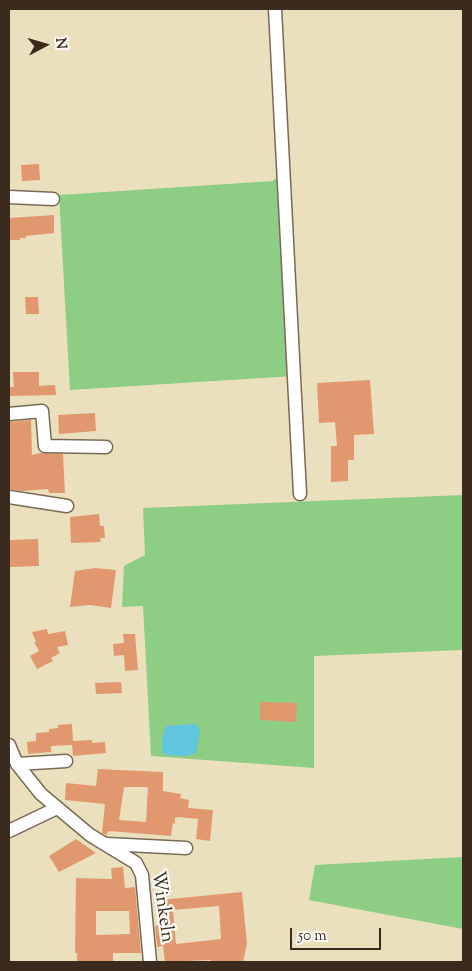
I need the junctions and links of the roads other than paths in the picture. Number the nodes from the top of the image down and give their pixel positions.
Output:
1 (275, 9) edge
2 (9, 197) edge
3 (53, 199) dead end
4 (9, 414) edge
5 (106, 447) dead end
6 (300, 494) dead end
7 (9, 498) edge
8 (67, 506) dead end
9 (9, 745) edge
10 (66, 761) dead end
11 (17, 764) junction
12 (57, 808) junction
13 (9, 831) edge
14 (105, 844) junction
15 (186, 848) dead end
16 (150, 962) edge

1 - 6 street
2 - 3 street
4 - 5 street
7 - 8 street
9 - 11 street, Winkeln
10 - 11 street
11 - 12 street, Winkeln
12 - 13 street
12 - 14 street, Winkeln
14 - 15 street, Winkeln
14 - 16 street, Winkeln

